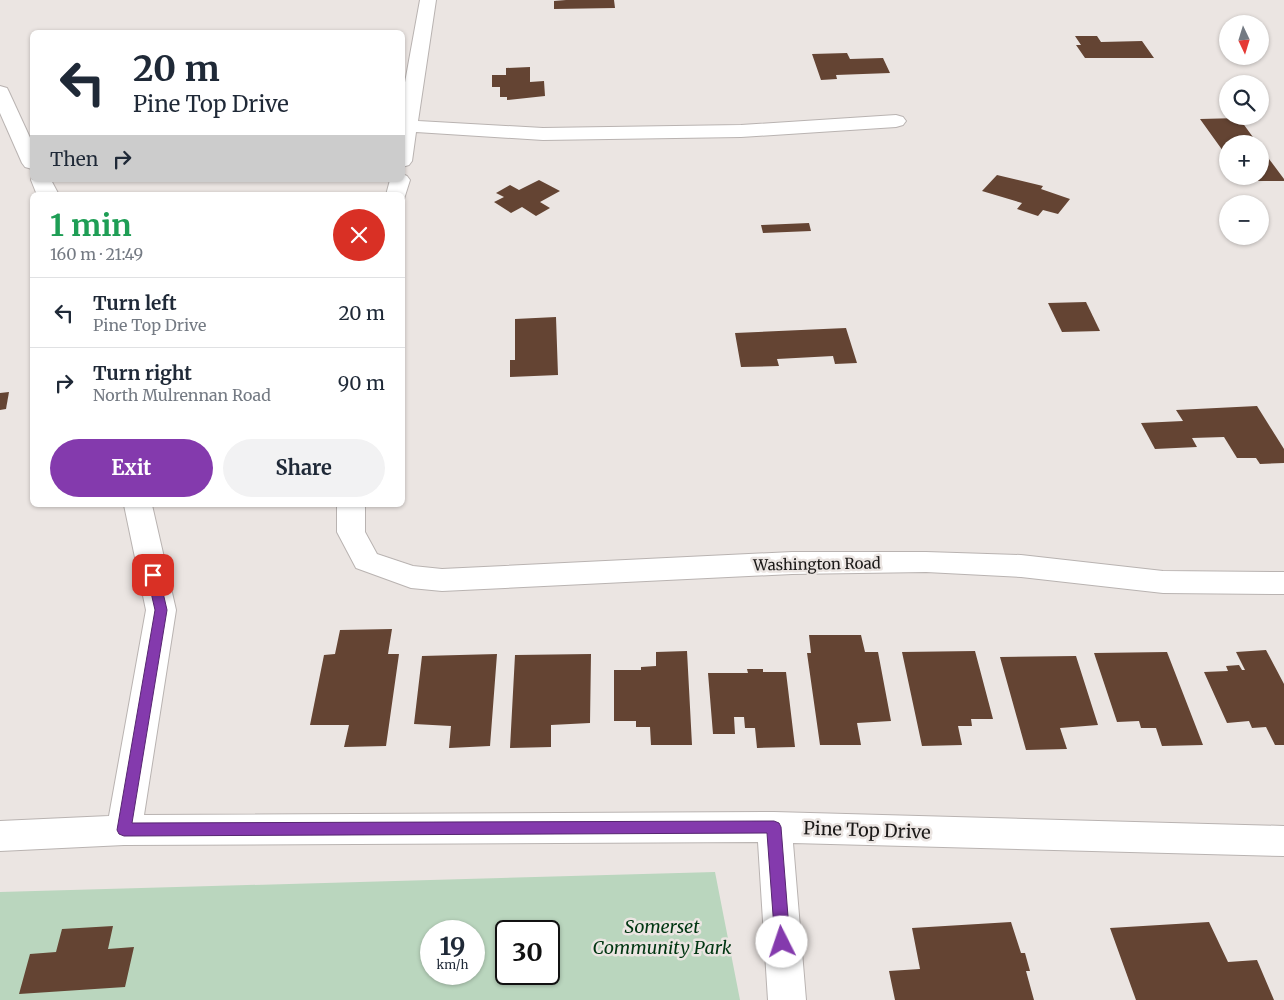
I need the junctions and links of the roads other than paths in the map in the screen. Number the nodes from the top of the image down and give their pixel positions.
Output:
1 (428, 0) edge
2 (0, 92) edge
3 (849, 111) dead end
4 (896, 121) dead end
5 (408, 126) junction
6 (524, 133) junction
7 (22, 141) junction
8 (405, 144) edge
9 (0, 146) edge
10 (30, 159) edge
11 (138, 507) edge
12 (351, 507) edge
13 (1284, 583) edge
14 (774, 827) junction
15 (124, 830) junction
16 (0, 836) edge
17 (1284, 841) edge
18 (787, 1000) edge

1 - 5 street
2 - 7 street
3 - 6 street
4 - 6 street
5 - 6 street
5 - 8 street
7 - 9 street
7 - 10 street
11 - 15 street
12 - 13 street, Washington Road
14 - 15 street, Pine Top Drive
14 - 17 street, Pine Top Drive
14 - 18 street
15 - 16 street, Pine Top Drive

